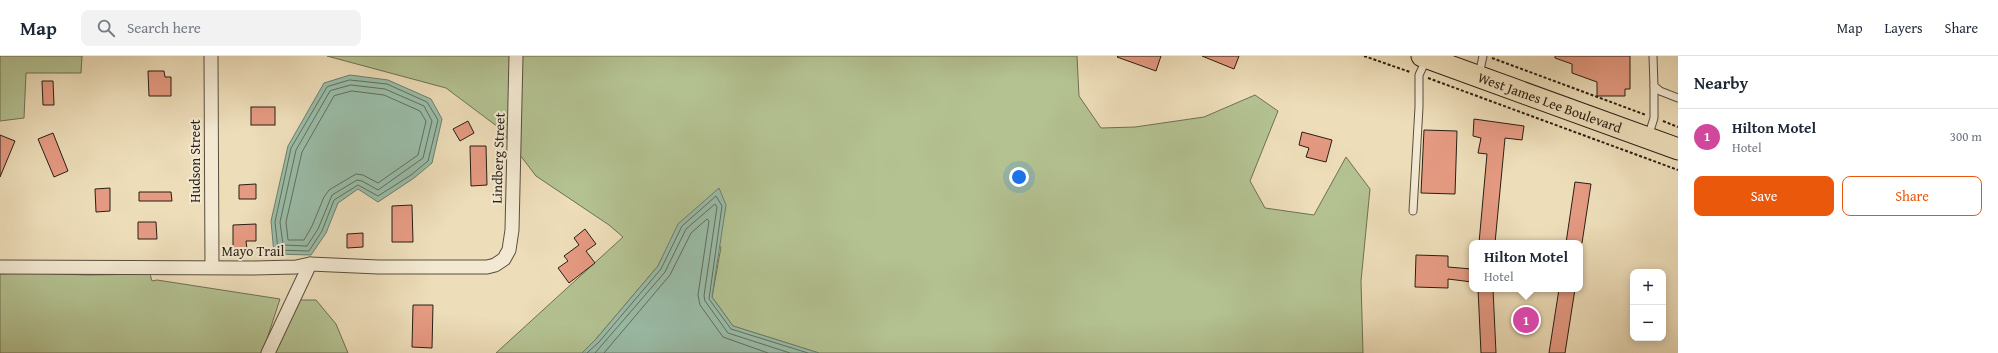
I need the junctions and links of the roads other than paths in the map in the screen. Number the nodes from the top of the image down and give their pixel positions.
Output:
1 (211, 56) edge
2 (516, 56) edge
3 (1484, 56) edge
4 (1653, 56) edge
5 (1422, 63) edge
6 (1478, 76) junction
7 (1654, 86) junction
8 (1678, 98) edge
9 (1648, 138) junction
10 (1678, 149) edge
11 (1413, 211) dead end
12 (504, 259) joint
13 (310, 264) junction
14 (0, 267) edge
15 (212, 267) junction
16 (268, 353) edge

1 - 15 street, Hudson Street
2 - 12 street, Lindberg Street
3 - 6 lane
4 - 7 lane
5 - 6 main road, West James Lee Boulevard
5 - 11 lane
6 - 9 main road, West James Lee Boulevard
7 - 8 lane
7 - 9 lane
9 - 10 main road, West James Lee Boulevard
12 - 13 street, Mayo Trail
13 - 15 street, Mayo Trail
13 - 16 street
14 - 15 street, Mayo Trail

